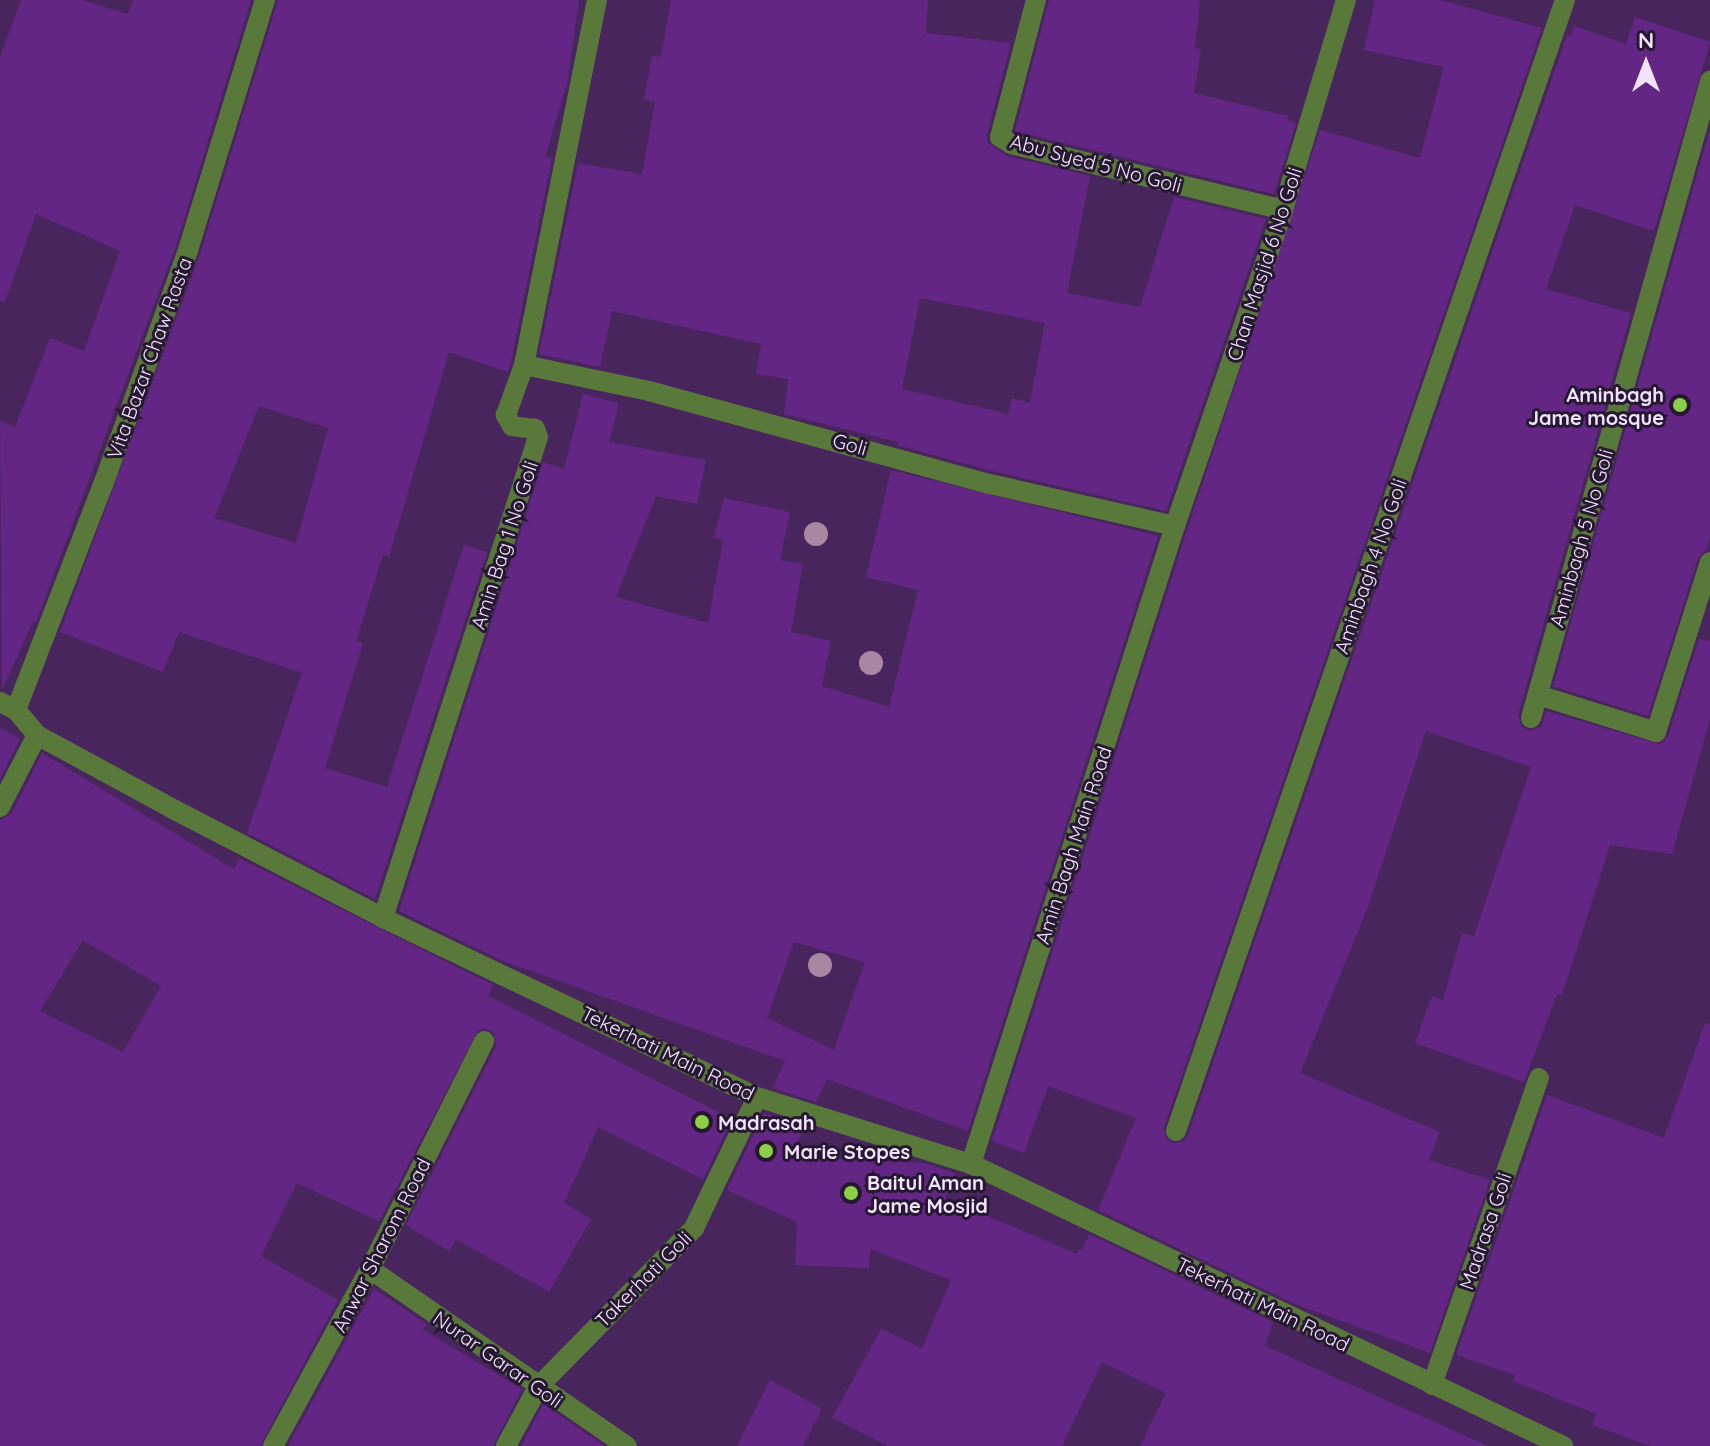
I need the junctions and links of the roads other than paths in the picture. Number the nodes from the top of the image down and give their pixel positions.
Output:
1 (265, 0) edge
2 (597, 0) edge
3 (1036, 0) edge
4 (1346, 0) edge
5 (1565, 0) edge
6 (1710, 81) edge
7 (1283, 210) junction
8 (524, 365) junction
9 (1175, 526) junction
10 (1710, 562) edge
11 (1538, 695) junction
12 (8, 706) edge
13 (1531, 718) dead end
14 (37, 735) junction
15 (0, 807) edge
16 (383, 918) junction
17 (484, 1041) dead end
18 (1539, 1078) dead end
19 (757, 1097) junction
20 (1176, 1131) dead end
21 (971, 1164) junction
22 (370, 1269) junction
23 (1432, 1385) junction
24 (538, 1387) junction
25 (273, 1446) edge
26 (506, 1446) edge
27 (627, 1446) edge
28 (1563, 1446) edge

1 - 12 street, Vita Bazar Chaw Rasta
2 - 8 street, Amin Bag 1 No Goli
3 - 7 street, Abu Syed 5 No Goli
4 - 7 street, Chan Masjid 6 No Goli
5 - 20 street, Aminbagh 4 No Goli
6 - 11 street, Aminbagh 5 No Goli
7 - 9 street, Chan Masjid 6 No Goli
8 - 9 street, Goli
8 - 16 street, Amin Bag 1 No Goli
9 - 21 street, Amin Bagh Main Road
10 - 11 street
11 - 13 street, Aminbagh 5 No Goli
12 - 14 street, Tekerhati Main Road
14 - 15 street
14 - 16 street, Tekerhati Main Road
16 - 19 street, Tekerhati Main Road
17 - 22 street, Anwar Sharom Road
18 - 23 street, Madrasa Goli
19 - 21 street, Tekerhati Main Road
19 - 24 street, Takerhati Goli
21 - 23 street, Tekerhati Main Road
22 - 24 street, Nurar Garar Goli
22 - 25 street, Anwar Sharom Road
23 - 28 street, Tekerhati Main Road
24 - 26 street, Takerhati Goli
24 - 27 street, Nurar Garar Goli

